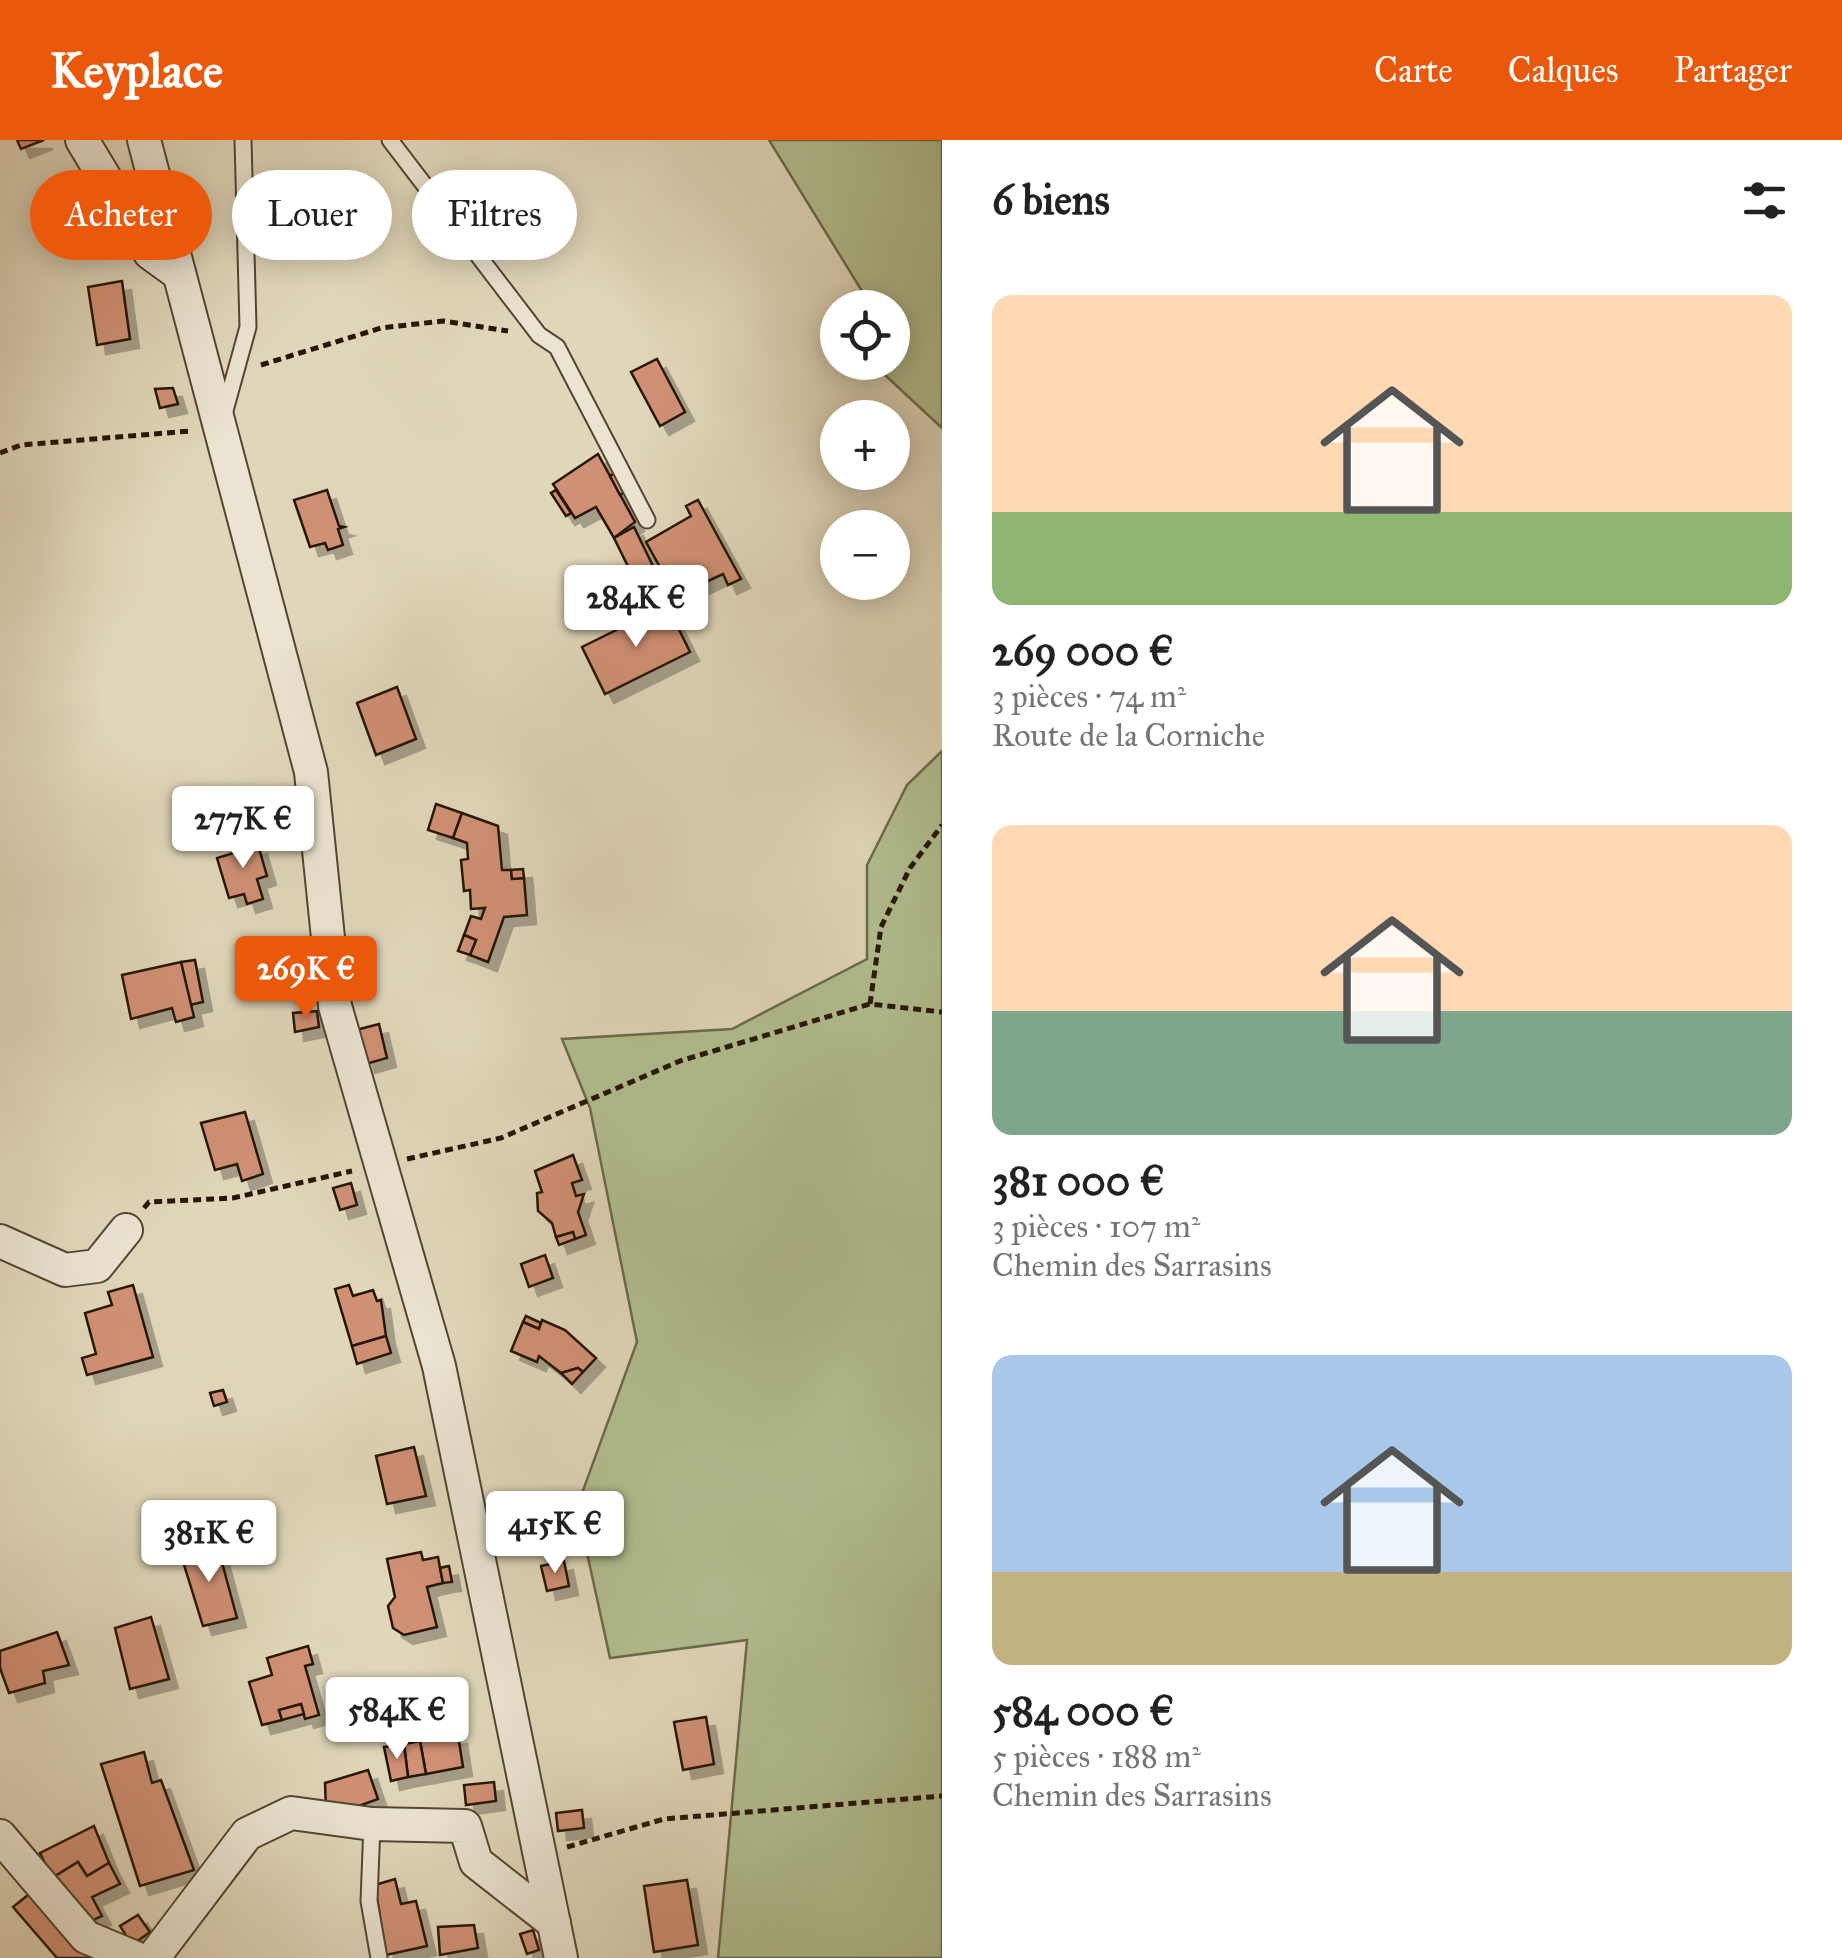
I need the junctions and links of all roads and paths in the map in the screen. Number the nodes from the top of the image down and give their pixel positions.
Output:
1 (82, 140) edge
2 (144, 140) edge
3 (243, 140) edge
4 (390, 140) edge
5 (180, 274) junction
6 (539, 335) junction
7 (253, 380) dead end
8 (220, 427) junction
9 (0, 453) edge
10 (647, 520) dead end
11 (942, 824) edge
12 (870, 1004) junction
13 (942, 1012) edge
14 (369, 1167) junction
15 (126, 1230) joint
16 (0, 1241) edge
17 (942, 1796) edge
18 (372, 1824) junction
19 (0, 1836) edge
20 (540, 1855) junction
21 (554, 1923) junction
22 (136, 1958) edge
23 (153, 1958) edge
24 (379, 1958) edge
25 (561, 1958) edge

1 - 5 street
2 - 5 street
3 - 8 lane
4 - 6 lane
5 - 8 street
6 - 7 path
6 - 10 lane
8 - 9 path
8 - 14 street
11 - 12 path
12 - 13 path
12 - 14 path
14 - 15 path
14 - 20 street
15 - 16 street
17 - 20 path
18 - 21 street
18 - 23 street
18 - 24 lane
19 - 22 street
20 - 21 street
21 - 25 street

